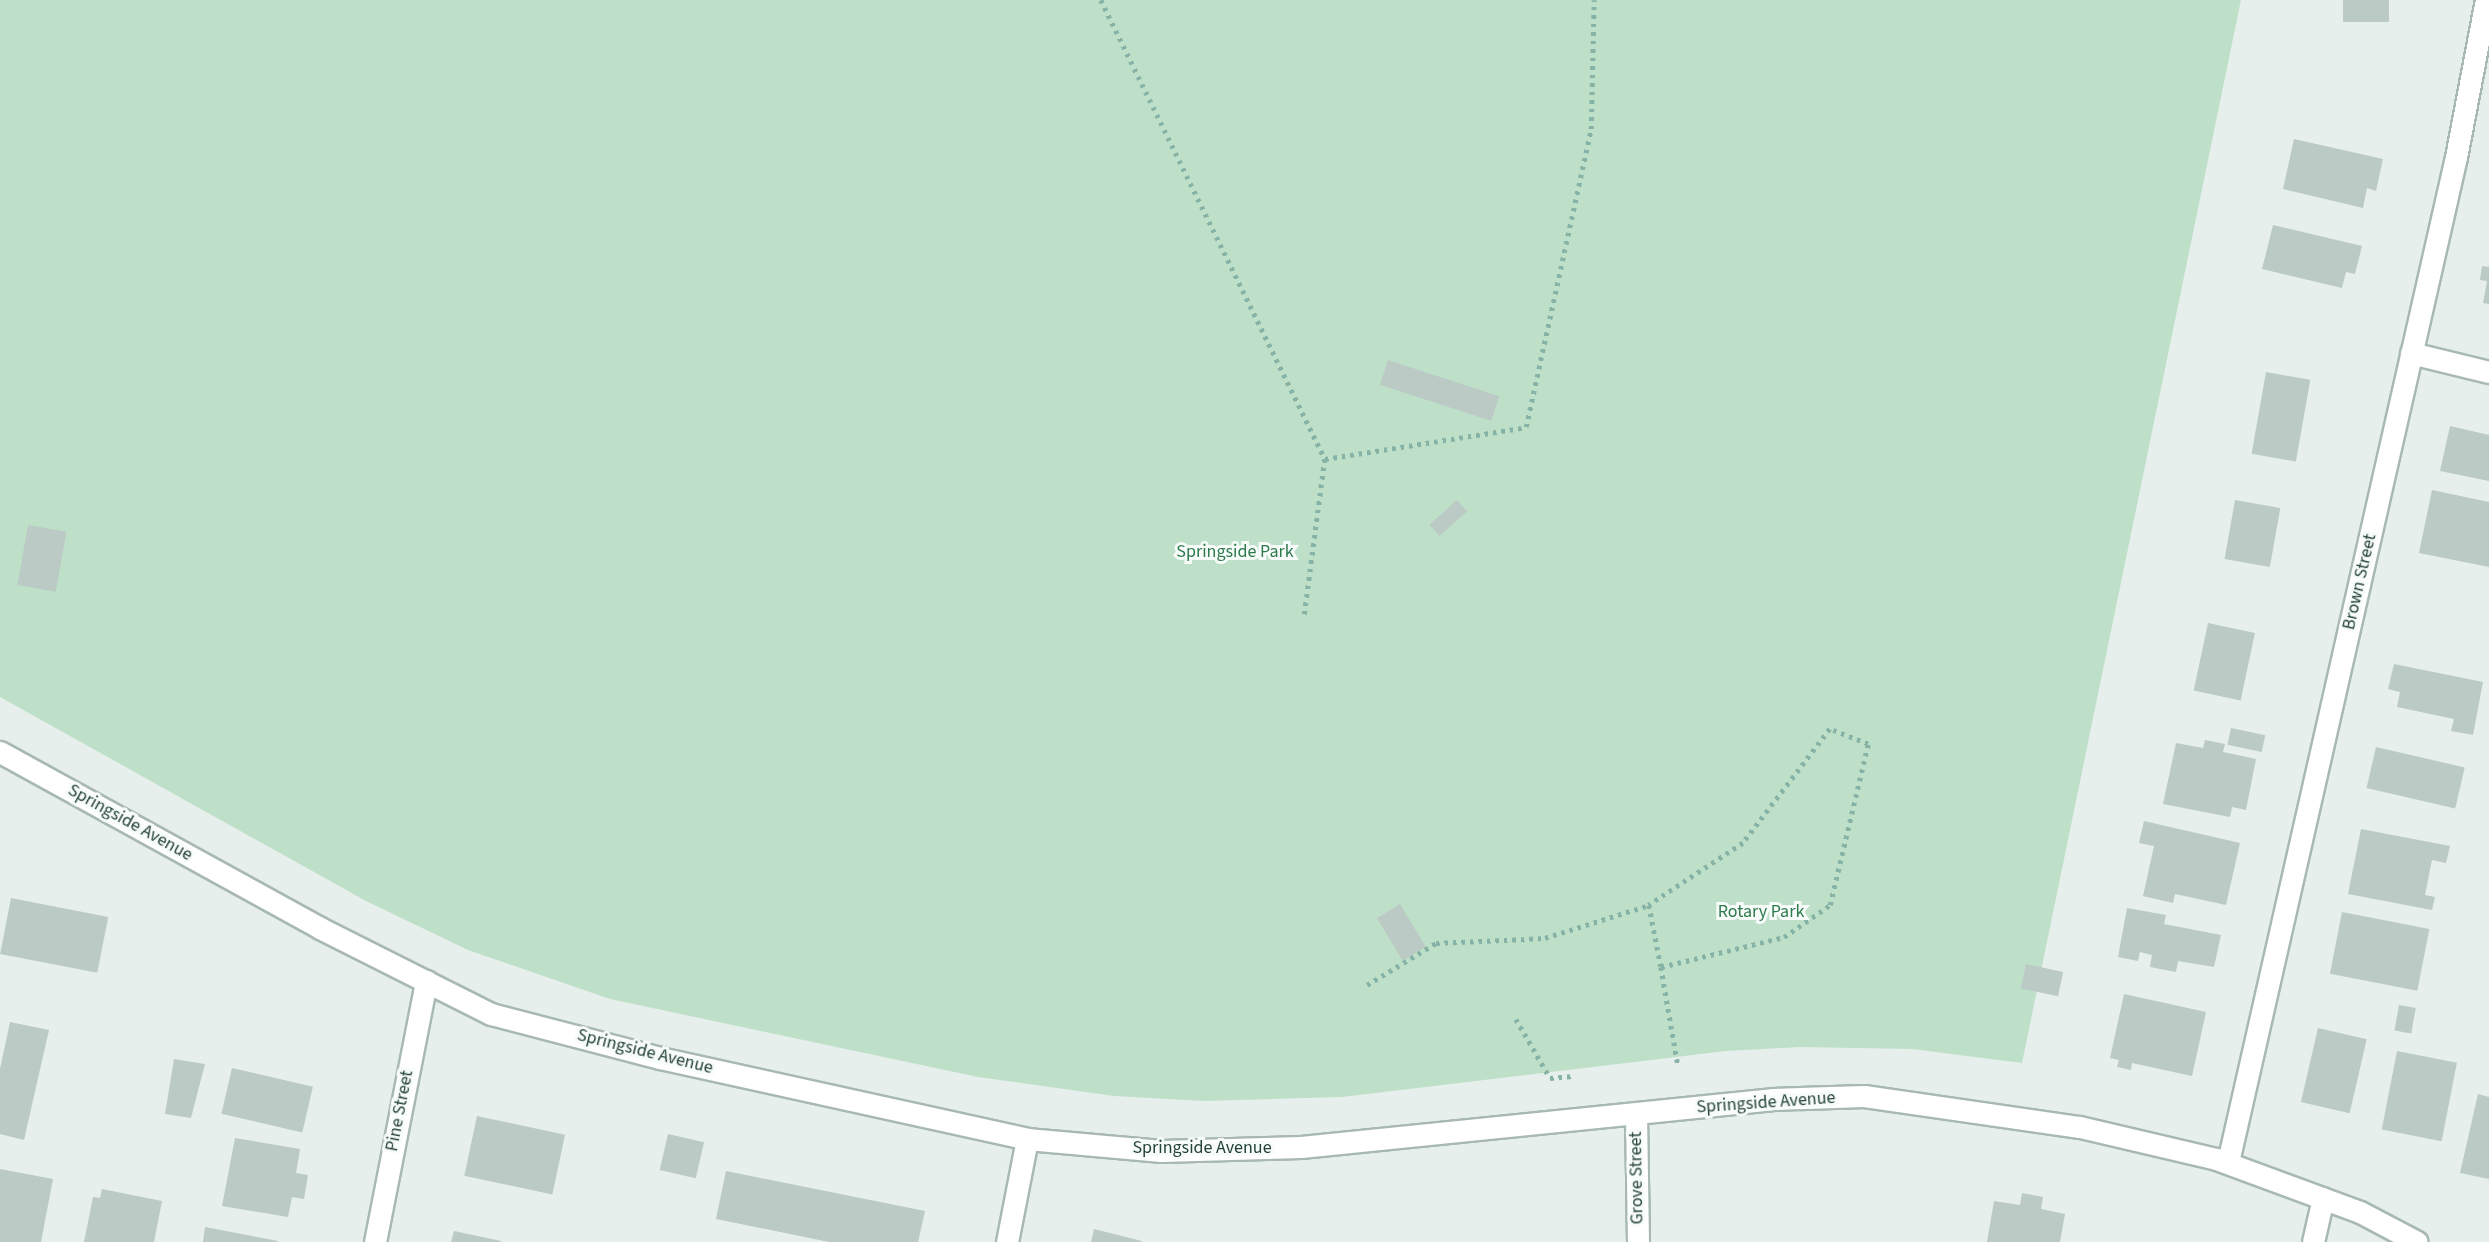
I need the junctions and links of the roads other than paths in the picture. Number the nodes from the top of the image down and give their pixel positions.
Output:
1 (2486, 0) edge
2 (2411, 353) junction
3 (2489, 372) edge
4 (0, 752) edge
5 (426, 981) junction
6 (1636, 1114) junction
7 (1027, 1139) junction
8 (2228, 1162) junction
9 (2323, 1198) junction
10 (375, 1242) edge
11 (1007, 1242) edge
12 (1638, 1242) edge
13 (2313, 1242) edge
14 (2417, 1242) edge

1 - 2 street, Brown Street
2 - 3 street
2 - 8 street, Brown Street
4 - 5 street, Springside Avenue
5 - 7 street, Springside Avenue
5 - 10 street, Pine Street
6 - 7 street, Springside Avenue
6 - 8 street, Springside Avenue
6 - 12 street, Grove Street
7 - 11 street
8 - 9 street, Springside Avenue
9 - 13 street
9 - 14 street, Springside Avenue

